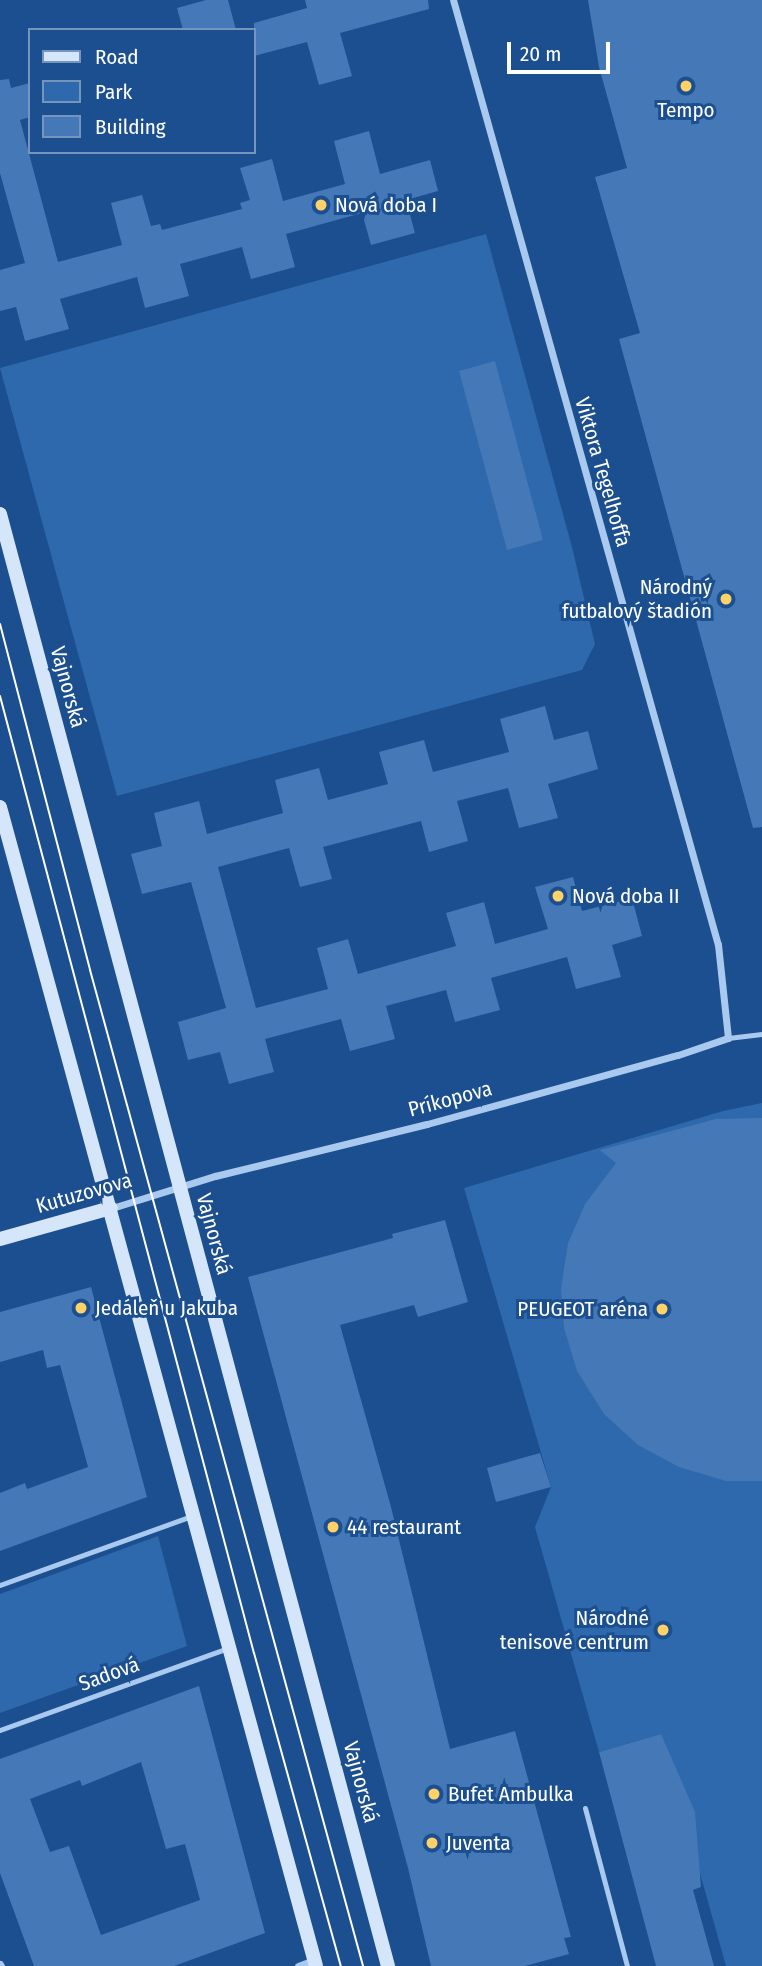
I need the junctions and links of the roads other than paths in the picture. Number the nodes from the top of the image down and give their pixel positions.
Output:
1 (453, 0) edge
2 (0, 514) edge
3 (0, 807) edge
4 (762, 1034) edge
5 (728, 1038) junction
6 (180, 1187) junction
7 (111, 1208) junction
8 (0, 1239) edge
9 (192, 1516) junction
10 (0, 1585) edge
11 (229, 1648) junction
12 (0, 1730) edge
13 (585, 1808) dead end
14 (315, 1963) edge
15 (298, 1966) edge
16 (388, 1966) edge
17 (627, 1966) edge

1 - 5 street, Viktora Tegelhoffa
2 - 6 main road, Vajnorská
3 - 7 main road
4 - 5 lane
5 - 6 street, Príkopova
6 - 7 street, Kutuzovova
6 - 16 main road, Vajnorská
7 - 8 main road, Kutuzovova
7 - 9 main road
9 - 10 lane
9 - 11 main road
11 - 12 lane, Sadová
11 - 14 main road
13 - 17 lane
14 - 15 street

